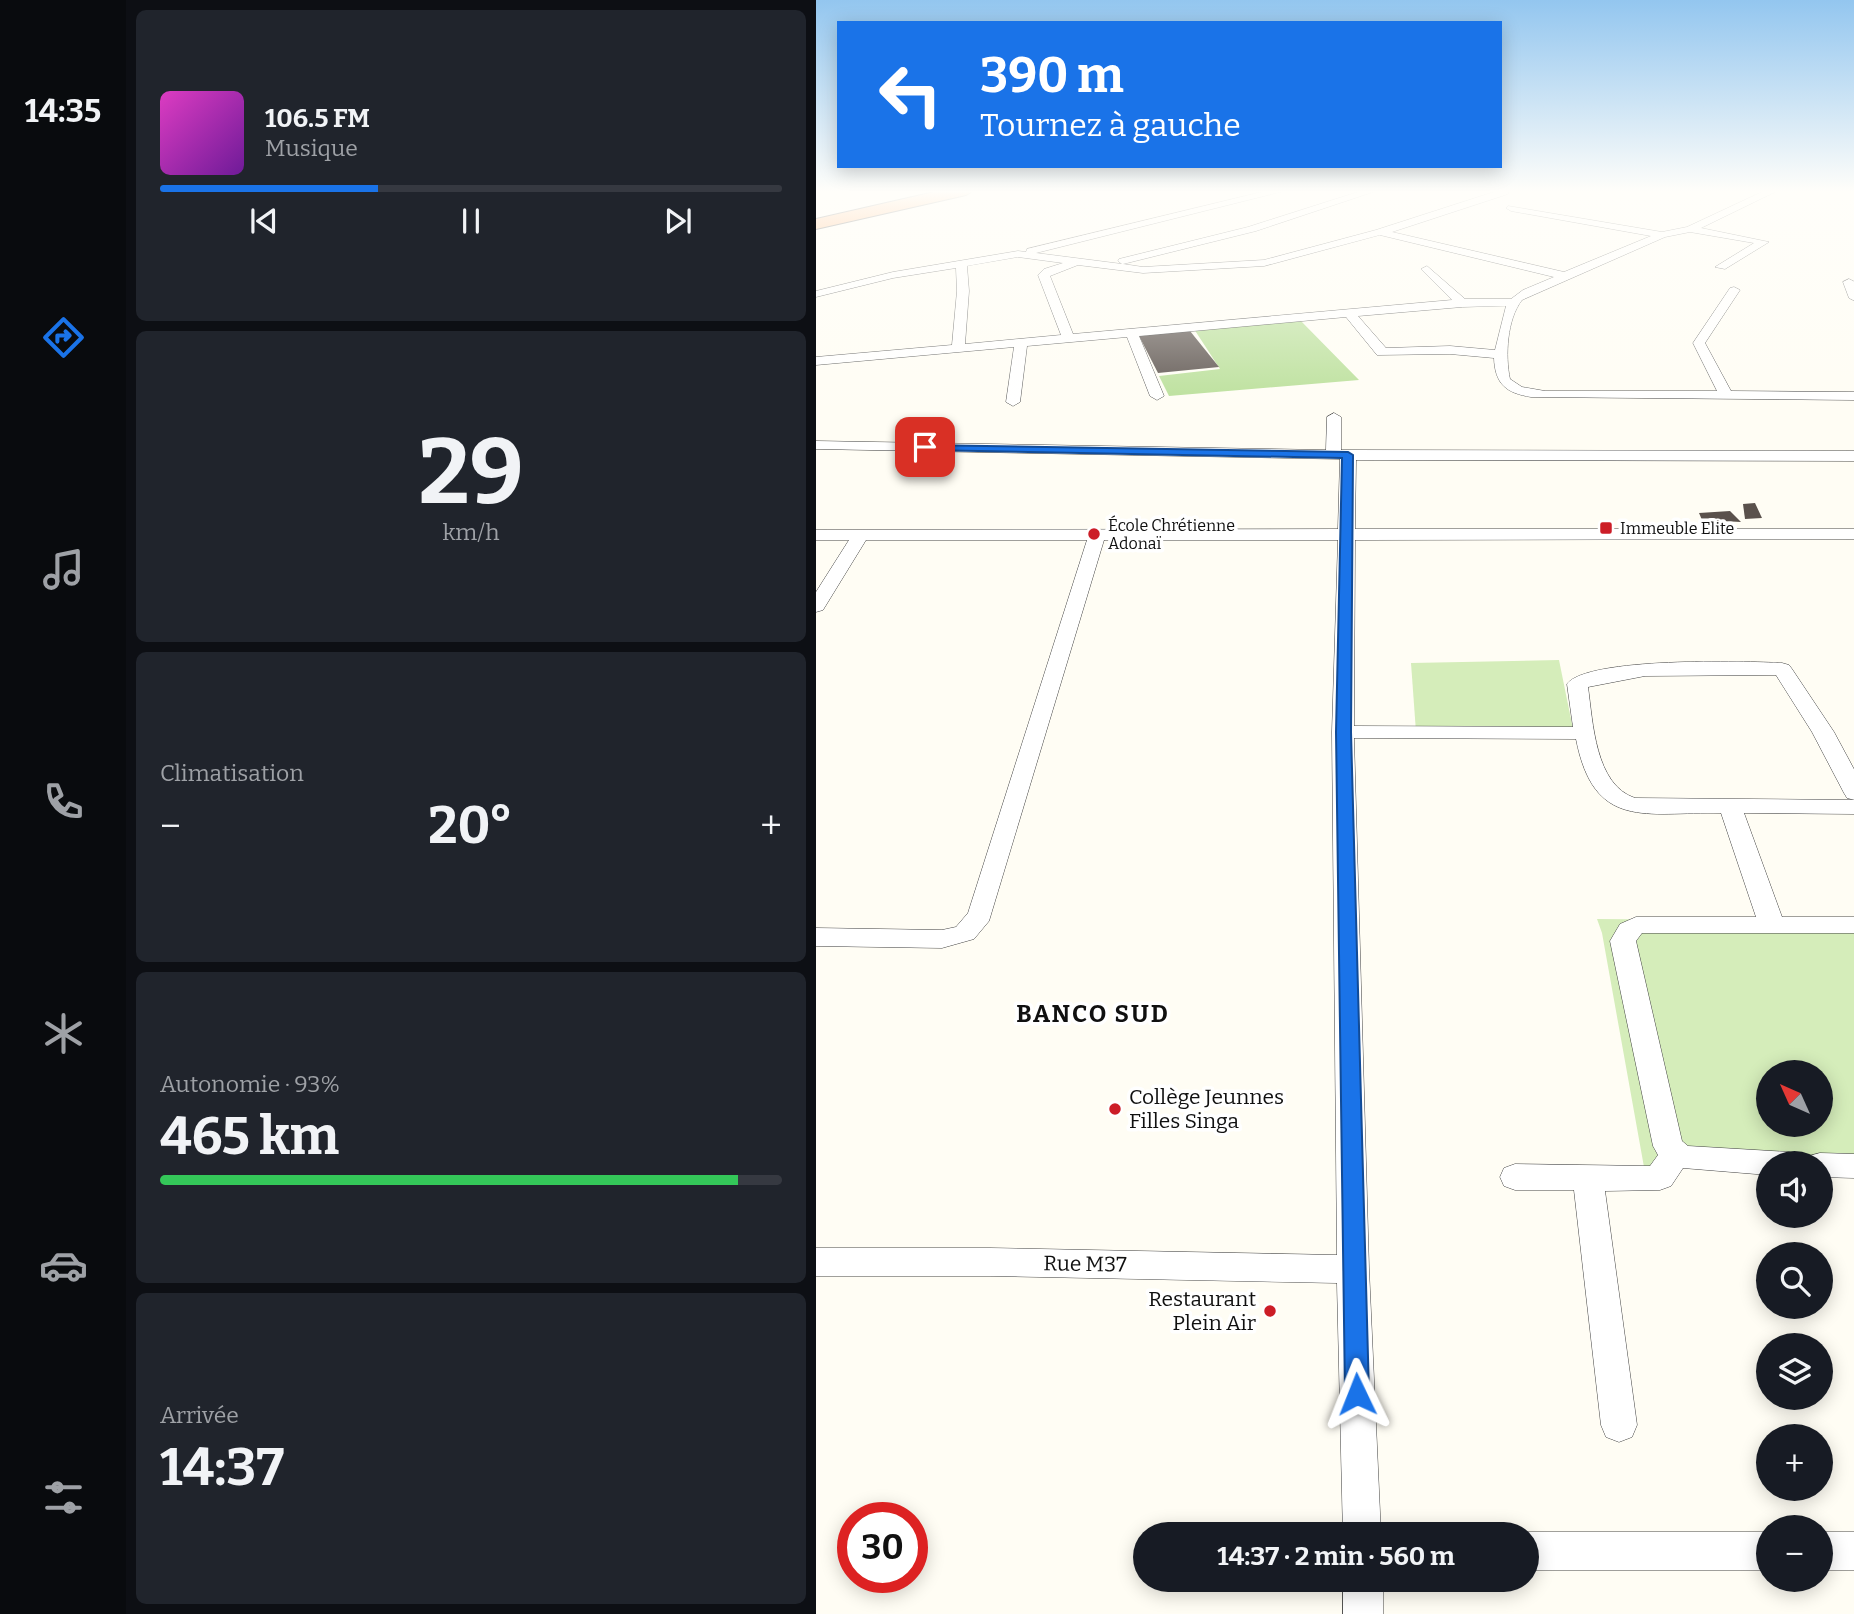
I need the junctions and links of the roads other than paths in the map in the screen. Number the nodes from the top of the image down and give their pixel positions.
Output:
1 (948, 265) edge
2 (961, 265) edge
3 (1066, 265) edge
4 (1099, 265) edge
5 (1224, 265) edge
6 (1520, 265) edge
7 (1590, 265) edge
8 (1724, 265) edge
9 (1103, 266) joint
10 (1721, 267) dead end
11 (1427, 268) dead end
12 (1565, 276) junction
13 (1849, 282) dead end
14 (1734, 289) dead end
15 (816, 294) edge
16 (1854, 298) edge
17 (1514, 302) junction
18 (1462, 303) junction
19 (1349, 313) junction
20 (1132, 333) junction
21 (1069, 339) junction
22 (1021, 343) junction
23 (958, 349) junction
24 (1499, 354) junction
25 (816, 361) edge
26 (1157, 396) dead end
27 (1726, 396) junction
28 (1854, 396) edge
29 (1013, 402) dead end
30 (1334, 417) dead end
31 (816, 445) edge
32 (1340, 455) junction
33 (1854, 456) edge
34 (1854, 534) edge
35 (816, 535) edge
36 (862, 535) junction
37 (1097, 535) junction
38 (1345, 535) junction
39 (816, 606) edge
40 (1343, 732) junction
41 (1585, 733) junction
42 (1854, 793) edge
43 (1730, 807) junction
44 (1854, 807) edge
45 (1772, 925) junction
46 (1854, 925) edge
47 (816, 937) edge
48 (1676, 1154) junction
49 (1756, 1163) edge
50 (1833, 1165) edge
51 (1854, 1166) edge
52 (1515, 1177) dead end
53 (1588, 1177) junction
54 (816, 1262) edge
55 (1353, 1269) junction
56 (1619, 1425) dead end
57 (1362, 1522) edge
58 (1539, 1551) edge
59 (1756, 1551) edge
60 (1833, 1551) edge
61 (1854, 1551) edge
62 (1363, 1592) edge
63 (1363, 1614) edge

1 - 15 street
2 - 23 street
3 - 21 street
4 - 9 street
5 - 9 street
6 - 12 street
7 - 12 street
8 - 10 street
11 - 18 street
12 - 17 street
13 - 16 street
14 - 27 street
17 - 18 street
17 - 24 street
18 - 19 street
19 - 20 street
19 - 24 street
20 - 21 street
20 - 26 street
21 - 22 street
22 - 23 street
22 - 29 street
23 - 25 street
24 - 27 street
27 - 28 street
30 - 32 street
31 - 32 street
32 - 33 street
32 - 38 street
34 - 38 street
35 - 36 street
36 - 37 street
36 - 39 street
37 - 38 street
37 - 47 street
38 - 40 street
40 - 41 street
40 - 55 street
41 - 42 street
41 - 43 street
43 - 44 street
43 - 45 street
45 - 46 street
45 - 48 street
48 - 49 street
48 - 53 street
50 - 51 street
52 - 53 street
53 - 56 street
54 - 55 street, Rue M37
55 - 57 street
58 - 59 street
60 - 61 street
62 - 63 street

